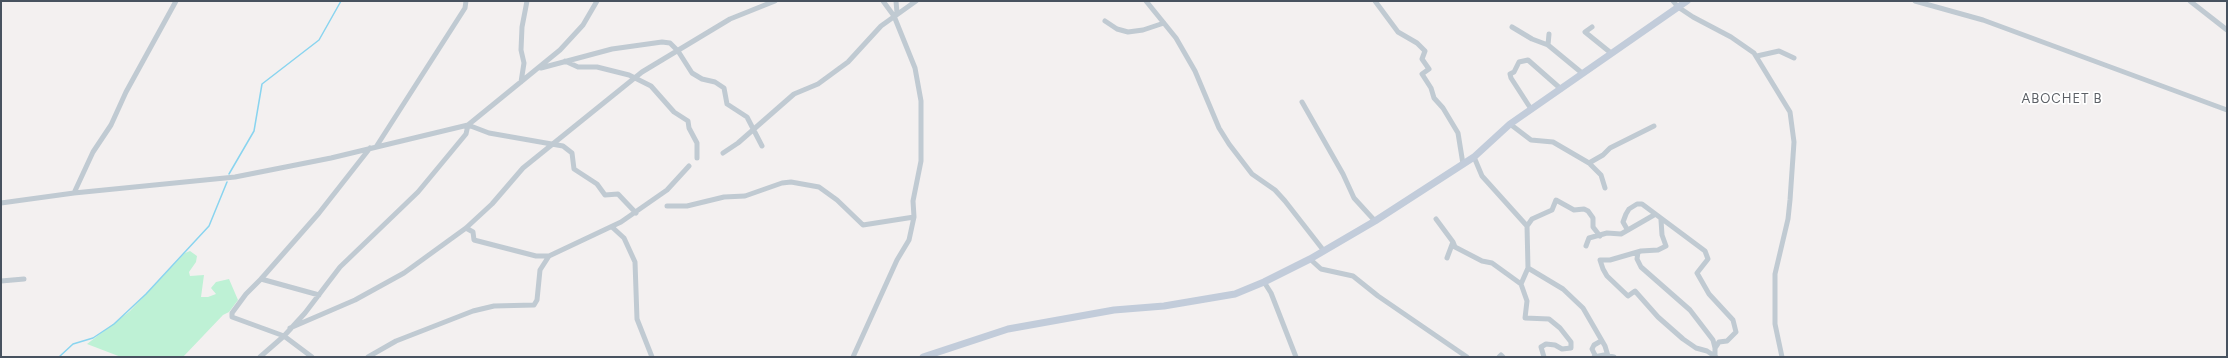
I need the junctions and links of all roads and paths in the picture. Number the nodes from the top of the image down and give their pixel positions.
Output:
1 (176, 1) edge
2 (466, 1) edge
3 (527, 1) edge
4 (597, 1) edge
5 (775, 1) edge
6 (883, 1) edge
7 (896, 1) edge
8 (916, 1) edge
9 (1146, 1) edge
10 (1375, 1) edge
11 (1673, 1) edge
12 (1687, 1) edge
13 (1915, 1) edge
14 (2190, 1) edge
15 (1678, 7) junction
16 (896, 14) junction
17 (1105, 21) dead end
18 (1164, 23) junction
19 (1512, 27) dead end
20 (1592, 27) dead end
21 (2227, 30) edge
22 (1549, 34) dead end
23 (1548, 45) junction
24 (678, 51) junction
25 (1611, 53) junction
26 (1757, 56) junction
27 (1794, 58) dead end
28 (565, 61) junction
29 (540, 68) junction
30 (1582, 73) junction
31 (635, 79) junction
32 (521, 82) junction
33 (1561, 88) junction
34 (1302, 102) dead end
35 (1532, 109) junction
36 (2227, 110) edge
37 (1510, 124) junction
38 (468, 125) junction
39 (1654, 126) dead end
40 (754, 127) junction
41 (552, 145) junction
42 (762, 146) dead end
43 (373, 148) junction
44 (723, 152) dead end
45 (1474, 157) junction
46 (697, 158) dead end
47 (1589, 163) junction
48 (1463, 164) junction
49 (689, 166) dead end
50 (1604, 188) dead end
51 (74, 193) junction
52 (1, 203) edge
53 (667, 206) dead end
54 (636, 213) junction
55 (1654, 215) junction
56 (914, 217) junction
57 (1436, 220) dead end
58 (1661, 220) junction
59 (1375, 221) junction
60 (1527, 226) junction
61 (612, 227) junction
62 (466, 228) junction
63 (1628, 230) junction
64 (1600, 236) junction
65 (1453, 242) junction
66 (1586, 246) dead end
67 (1324, 251) junction
68 (1638, 252) junction
69 (536, 256) junction
70 (549, 256) junction
71 (1447, 258) dead end
72 (1310, 259) junction
73 (541, 266) junction
74 (1528, 268) junction
75 (24, 279) dead end
76 (261, 279) junction
77 (1, 282) edge
78 (1264, 282) junction
79 (1521, 284) junction
80 (319, 295) junction
81 (290, 328) junction
82 (284, 336) junction
83 (1601, 341) junction
84 (1715, 348) junction
85 (934, 356) edge
86 (1611, 356) edge
87 (1716, 356) edge
88 (260, 357) edge
89 (312, 357) edge
90 (368, 357) edge
91 (652, 357) edge
92 (853, 357) edge
93 (923, 357) edge
94 (1296, 357) edge
95 (1467, 357) edge
96 (1500, 357) edge
97 (1503, 357) edge
98 (1544, 357) edge
99 (1595, 357) edge
100 (1782, 357) edge

1 - 51 street
2 - 43 street
3 - 32 street
4 - 29 street
5 - 24 street
6 - 16 street
7 - 16 street
8 - 16 street
9 - 18 street
10 - 48 street
11 - 15 street
12 - 15 main road
13 - 36 street
14 - 21 street
15 - 25 main road
15 - 26 street
16 - 40 street
16 - 56 street
17 - 18 street
18 - 67 street
19 - 23 street
20 - 25 street
22 - 23 street
23 - 30 street
24 - 28 street
24 - 31 street
24 - 40 street
25 - 30 main road
26 - 27 street
26 - 100 street
28 - 29 street
28 - 31 street
29 - 32 street
30 - 33 main road
31 - 41 street
31 - 46 street
32 - 38 street
33 - 35 main road
33 - 35 street
34 - 59 street
35 - 37 main road
37 - 45 main road
37 - 47 street
38 - 41 street
38 - 43 street
38 - 80 street
39 - 47 street
40 - 42 street
40 - 44 street
41 - 54 street
41 - 62 street
43 - 51 street
43 - 76 street
45 - 48 main road
45 - 60 street
47 - 50 street
48 - 59 main road
49 - 54 street
51 - 52 street
53 - 56 street
54 - 61 street
55 - 58 street
55 - 63 street
55 - 63 street
56 - 92 street
57 - 65 street
58 - 68 street
58 - 84 street
59 - 67 main road
60 - 64 street
60 - 74 street
61 - 70 street
61 - 91 street
62 - 69 street
62 - 81 street
63 - 64 street
64 - 66 street
65 - 71 street
65 - 79 street
67 - 72 main road
68 - 84 street
68 - 87 street
69 - 70 street
69 - 73 street
70 - 73 street
72 - 78 main road
72 - 95 street
73 - 90 street
74 - 79 street
74 - 83 street
75 - 77 street
76 - 80 street
76 - 82 street
78 - 85 main road
78 - 94 street
79 - 98 street
80 - 81 street
81 - 82 street
82 - 88 street
82 - 89 street
83 - 86 street
83 - 99 street
84 - 87 street
85 - 93 main road
86 - 99 street
96 - 97 street

